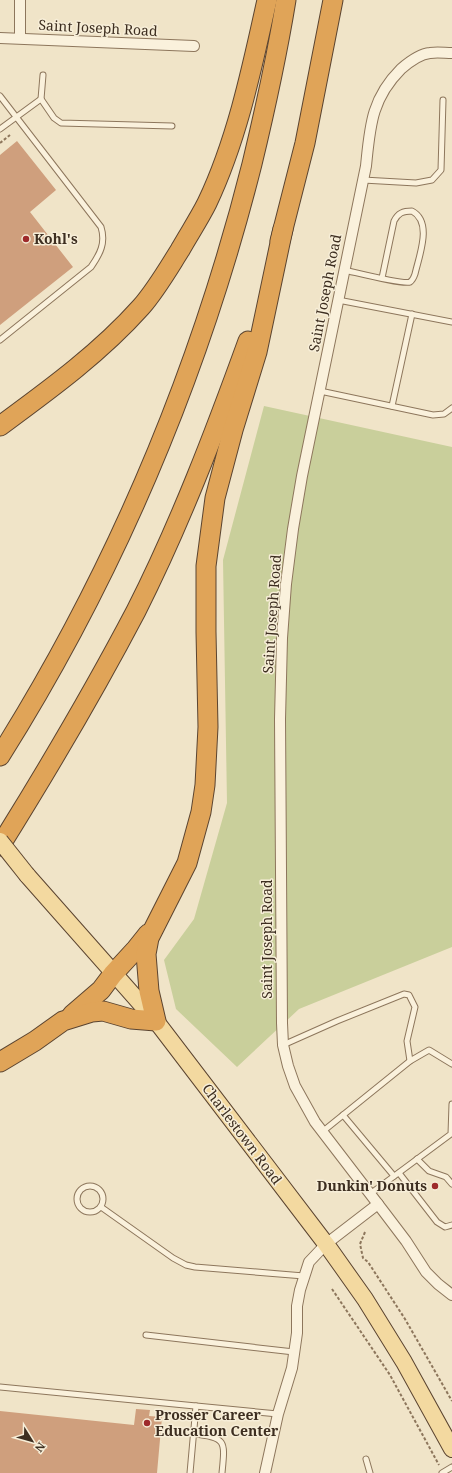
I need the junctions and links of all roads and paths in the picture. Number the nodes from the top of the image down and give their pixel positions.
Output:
1 (20, 0) edge
2 (267, 0) edge
3 (286, 0) edge
4 (332, 0) edge
5 (0, 38) edge
6 (20, 38) junction
7 (194, 46) dead end
8 (452, 53) edge
9 (42, 75) dead end
10 (0, 96) edge
11 (41, 99) junction
12 (443, 100) dead end
13 (16, 116) junction
14 (172, 126) dead end
15 (0, 128) edge
16 (10, 135) dead end
17 (0, 143) edge
18 (363, 180) junction
19 (283, 229) junction
20 (344, 270) junction
21 (382, 278) junction
22 (338, 300) junction
23 (412, 314) junction
24 (452, 322) edge
25 (0, 340) edge
26 (320, 391) junction
27 (392, 406) junction
28 (452, 408) edge
29 (0, 426) edge
30 (0, 756) edge
31 (0, 841) edge
32 (0, 846) edge
33 (155, 925) junction
34 (113, 974) junction
35 (63, 1022) junction
36 (156, 1022) junction
37 (283, 1045) junction
38 (410, 1061) junction
39 (0, 1062) edge
40 (452, 1064) edge
41 (452, 1104) edge
42 (343, 1115) junction
43 (322, 1132) junction
44 (418, 1159) junction
45 (399, 1173) junction
46 (394, 1176) junction
47 (452, 1184) edge
48 (370, 1194) junction
49 (378, 1204) junction
50 (101, 1206) junction
51 (452, 1225) edge
52 (365, 1232) dead end
53 (326, 1244) junction
54 (304, 1276) junction
55 (332, 1288) dead end
56 (452, 1295) edge
57 (146, 1335) dead end
58 (294, 1352) junction
59 (0, 1387) edge
60 (452, 1402) edge
61 (196, 1406) junction
62 (278, 1414) junction
63 (194, 1434) junction
64 (450, 1441) edge
65 (366, 1459) dead end
66 (452, 1467) edge
67 (190, 1473) edge
68 (222, 1473) edge
69 (264, 1473) edge
70 (370, 1473) edge
71 (442, 1473) edge

1 - 6 street
2 - 29 highway
3 - 30 highway
4 - 19 highway
5 - 6 street, Saint Joseph Road
6 - 7 street, Saint Joseph Road
8 - 18 street, Saint Joseph Road
9 - 11 lane
10 - 13 lane
11 - 13 lane
11 - 14 lane
12 - 18 lane
13 - 15 lane
13 - 25 lane
16 - 17 path
18 - 20 street, Saint Joseph Road
19 - 32 highway
19 - 33 highway
20 - 21 lane
20 - 22 street, Saint Joseph Road
21 - 21 lane
22 - 23 lane
22 - 26 street, Saint Joseph Road
23 - 24 lane
23 - 27 lane
26 - 27 lane
26 - 37 street, Saint Joseph Road
27 - 28 lane
31 - 34 main road, Charlestown Road, bridge
33 - 34 highway
33 - 36 highway
34 - 35 highway
34 - 36 main road, Charlestown Road
35 - 36 highway
35 - 39 highway
36 - 53 main road, Charlestown Road
37 - 38 lane
37 - 43 street, Saint Joseph Road
38 - 40 lane
38 - 42 lane
41 - 44 lane
42 - 43 lane
42 - 46 lane
43 - 48 street, Saint Joseph Road
44 - 45 lane
44 - 47 lane
45 - 46 lane
45 - 51 lane
46 - 48 lane
48 - 49 street, Saint Joseph Road
49 - 53 street
49 - 56 street, Saint Joseph Road
50 - 50 lane
50 - 54 lane
52 - 60 path
53 - 54 street
53 - 64 main road, Charlestown Road
54 - 58 street
55 - 71 path
57 - 58 lane
58 - 62 street
59 - 61 lane
61 - 62 lane
61 - 63 lane
62 - 69 street
63 - 67 lane
63 - 68 lane
65 - 70 lane
66 - 71 lane

